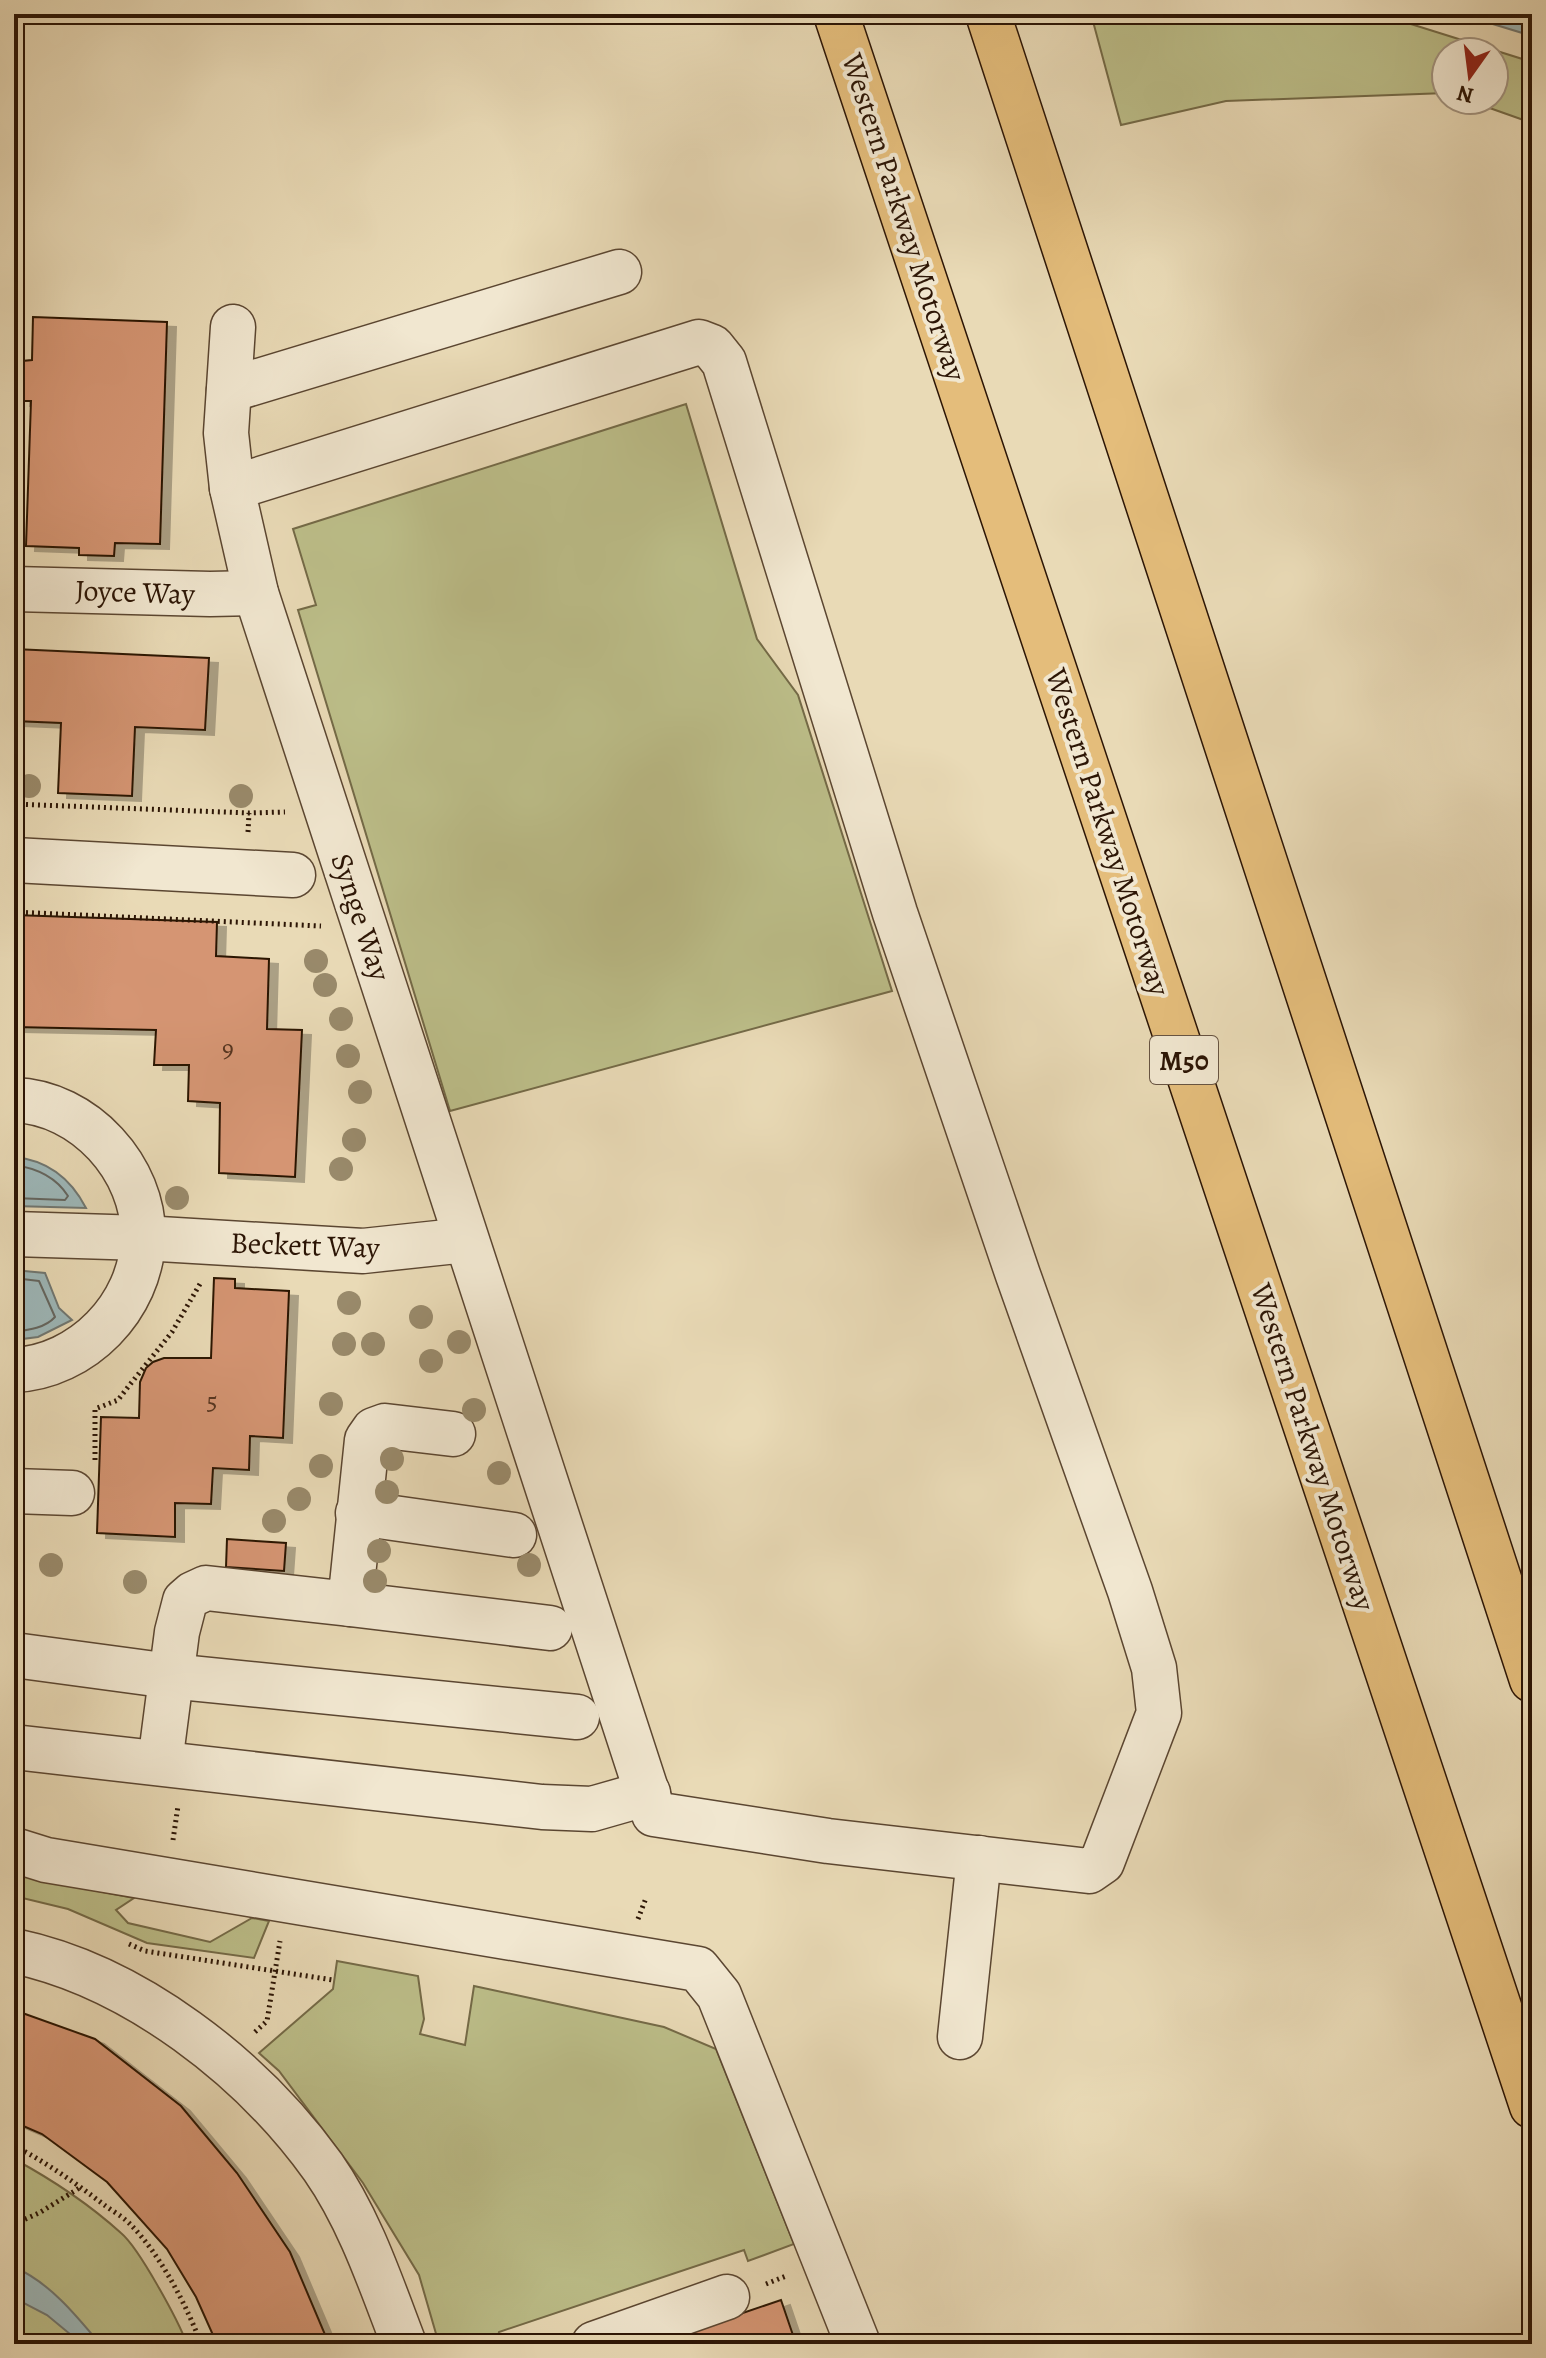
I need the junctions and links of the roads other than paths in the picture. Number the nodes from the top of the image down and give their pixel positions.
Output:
1 (836, 14) edge
2 (988, 14) edge
3 (619, 272) dead end
4 (233, 327) dead end
5 (229, 390) junction
6 (232, 488) junction
7 (14, 589) edge
8 (256, 593) junction
9 (14, 860) edge
10 (293, 875) dead end
11 (14, 1100) edge
12 (14, 1234) edge
13 (143, 1238) junction
14 (466, 1240) junction
15 (14, 1370) edge
16 (453, 1434) dead end
17 (83, 1479) road end
18 (14, 1491) edge
19 (358, 1513) junction
20 (514, 1535) dead end
21 (350, 1604) junction
22 (550, 1628) dead end
23 (14, 1655) edge
24 (170, 1676) junction
25 (1532, 1680) edge
26 (577, 1717) dead end
27 (14, 1747) edge
28 (160, 1763) junction
29 (648, 1793) junction
30 (14, 1850) edge
31 (979, 1858) junction
32 (14, 1951) edge
33 (960, 2037) dead end
34 (1532, 2106) edge
35 (727, 2297) dead end
36 (404, 2344) edge
37 (594, 2344) edge
38 (858, 2344) edge

1 - 34 highway, Western Parkway Motorway / M50
2 - 25 highway
3 - 5 street
4 - 5 street, Synge Way
5 - 6 street, Synge Way
6 - 8 street, Synge Way
6 - 31 street
7 - 8 street, Joyce Way
8 - 14 street, Synge Way
9 - 10 street
11 - 13 street
12 - 13 street, Beckett Way
13 - 14 street, Beckett Way
13 - 15 street
14 - 29 street, Synge Way
16 - 19 street
17 - 18 street
19 - 20 street
19 - 21 street
21 - 22 street
21 - 24 street
23 - 24 street
24 - 26 street
24 - 28 street
27 - 28 street
28 - 29 street
29 - 31 street
30 - 38 street
31 - 33 street
32 - 36 street
35 - 37 street

